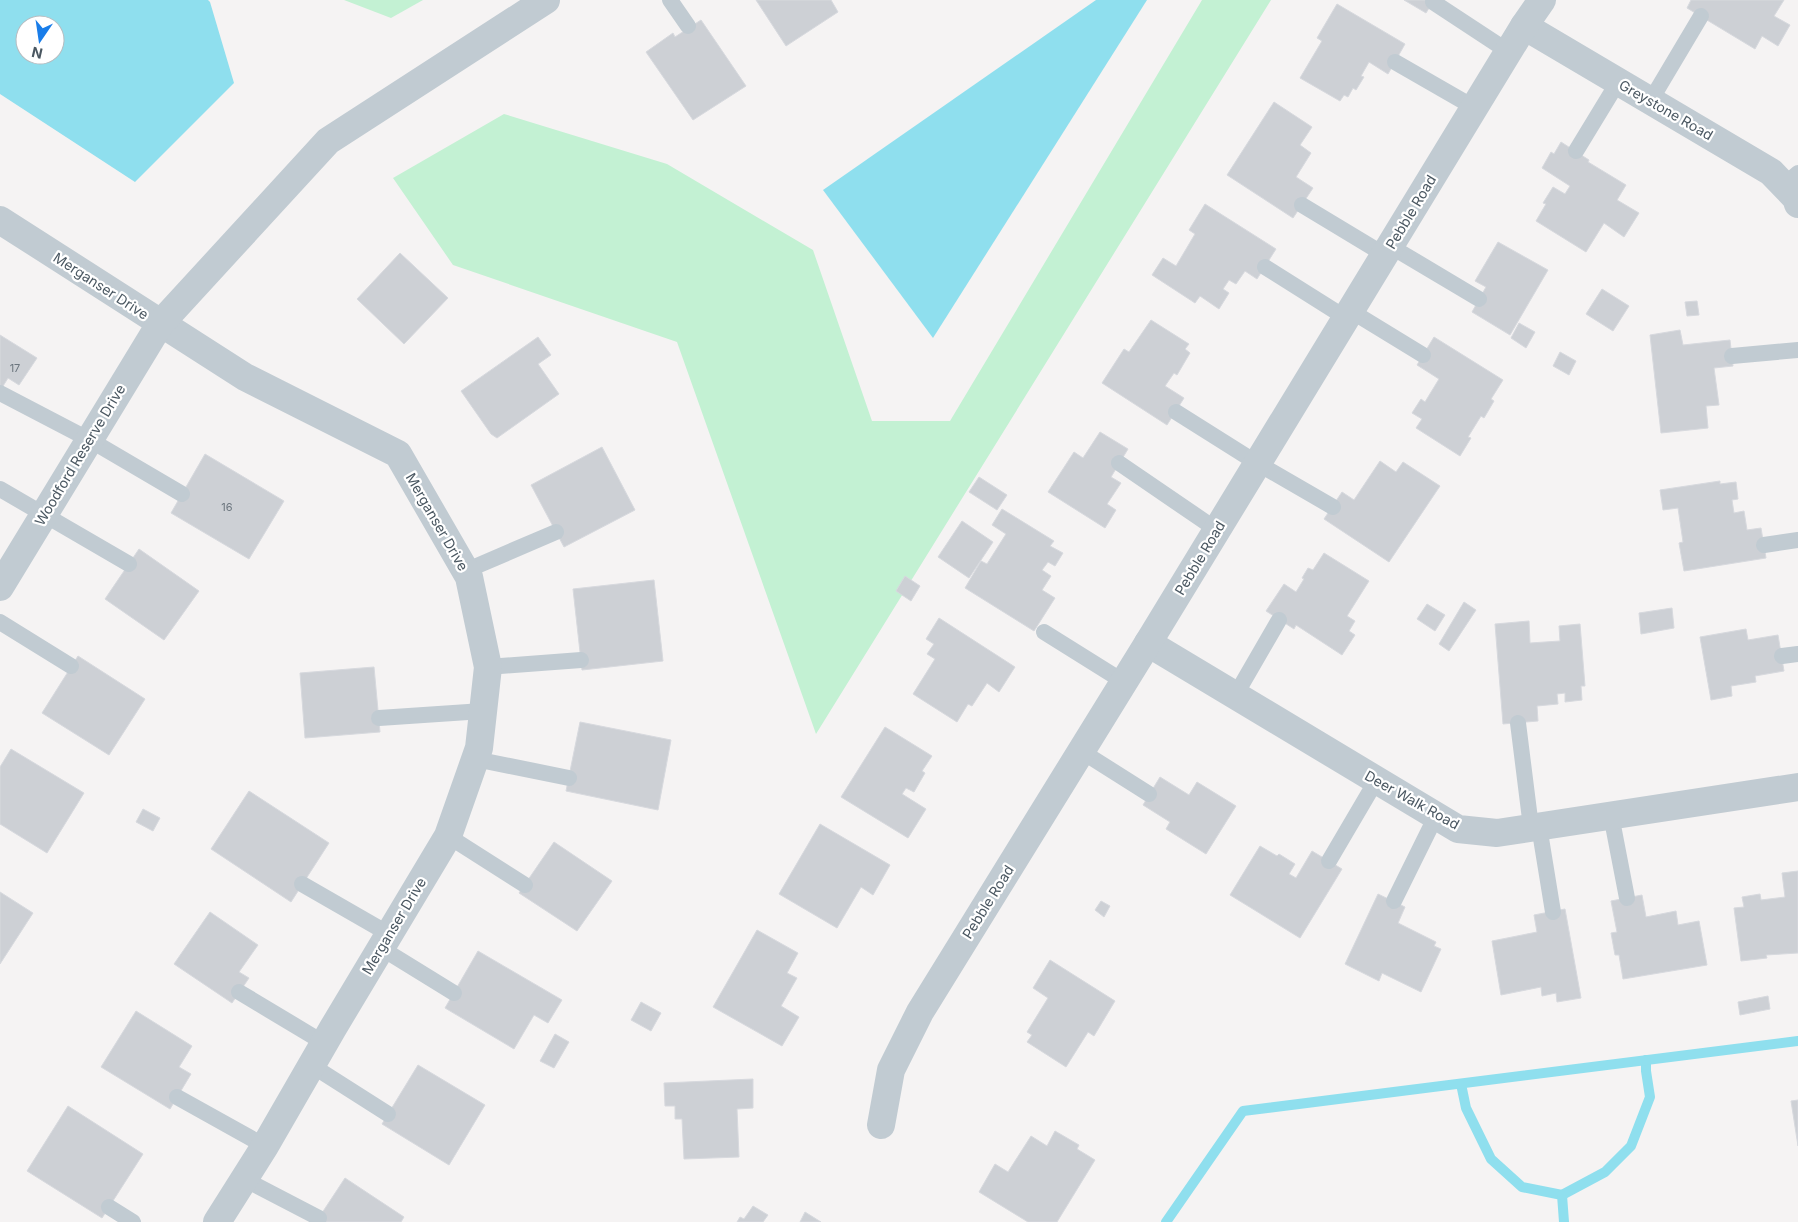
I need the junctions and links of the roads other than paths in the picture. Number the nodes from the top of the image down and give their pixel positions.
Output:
1 (546, 0) edge
2 (670, 0) edge
3 (1542, 0) edge
4 (1433, 2) dead end
5 (1701, 16) dead end
6 (688, 26) dead end
7 (1524, 26) junction
8 (1509, 52) junction
9 (1394, 62) dead end
10 (1618, 82) junction
11 (1651, 100) junction
12 (1475, 108) junction
13 (1576, 152) dead end
14 (1793, 187) edge
15 (1302, 205) dead end
16 (0, 220) edge
17 (1388, 250) junction
18 (1264, 267) dead end
19 (1479, 299) dead end
20 (1348, 315) junction
21 (160, 324) junction
22 (1798, 350) edge
23 (1424, 355) dead end
24 (1732, 356) dead end
25 (0, 394) edge
26 (1176, 412) dead end
27 (90, 440) junction
28 (1119, 463) dead end
29 (1258, 463) junction
30 (0, 489) edge
31 (182, 494) dead end
32 (1333, 507) dead end
33 (44, 515) junction
34 (1217, 530) junction
35 (556, 532) dead end
36 (1798, 540) edge
37 (1764, 545) dead end
38 (129, 564) dead end
39 (465, 571) junction
40 (0, 587) edge
41 (1279, 620) dead end
42 (0, 622) edge
43 (1044, 632) dead end
44 (1148, 643) junction
45 (581, 660) dead end
46 (71, 666) dead end
47 (488, 667) junction
48 (1124, 682) junction
49 (1235, 696) junction
50 (483, 711) junction
51 (378, 718) dead end
52 (1518, 723) dead end
53 (1081, 751) junction
54 (474, 759) junction
55 (569, 778) dead end
56 (1376, 781) junction
57 (1798, 787) edge
58 (1150, 794) dead end
59 (1611, 815) junction
60 (1436, 816) junction
61 (1535, 826) junction
62 (448, 836) junction
63 (1329, 862) dead end
64 (302, 884) dead end
65 (525, 885) dead end
66 (1627, 898) dead end
67 (1394, 902) dead end
68 (1553, 912) dead end
69 (385, 941) junction
70 (239, 992) dead end
71 (454, 993) dead end
72 (318, 1054) junction
73 (177, 1097) dead end
74 (388, 1114) dead end
75 (881, 1124) dead end
76 (265, 1146) junction
77 (244, 1179) junction
78 (108, 1207) dead end
79 (319, 1218) dead end
80 (133, 1222) edge
81 (217, 1222) edge

1 - 21 street, Woodford Reserve Drive
2 - 6 lane
3 - 7 street, Pebble Road
4 - 8 lane
5 - 11 lane
7 - 8 street, Pebble Road
7 - 10 street, Greystone Road
8 - 12 street, Pebble Road
9 - 12 lane
10 - 11 street, Greystone Road
10 - 13 lane
11 - 14 street, Greystone Road
12 - 17 street, Pebble Road
15 - 17 lane
16 - 21 street, Merganser Drive
17 - 19 lane
17 - 20 street, Pebble Road
18 - 20 lane
20 - 23 lane
20 - 29 street, Pebble Road
21 - 27 street, Woodford Reserve Drive
21 - 39 street, Merganser Drive
22 - 24 lane
25 - 27 lane
26 - 29 lane
27 - 31 lane
27 - 33 street, Woodford Reserve Drive
28 - 34 lane
29 - 32 lane
29 - 34 street, Pebble Road
30 - 33 lane
33 - 38 lane
33 - 40 street, Woodford Reserve Drive
34 - 44 street, Pebble Road
35 - 39 lane
36 - 37 lane
39 - 47 street, Merganser Drive
41 - 49 lane
42 - 46 lane
43 - 48 lane
44 - 48 street, Pebble Road
44 - 49 street, Deer Walk Road
45 - 47 lane
47 - 50 street, Merganser Drive
48 - 53 street, Pebble Road
49 - 56 street, Deer Walk Road
50 - 51 lane
50 - 54 street, Merganser Drive
52 - 61 lane
53 - 58 lane
53 - 75 street, Pebble Road
54 - 55 lane
54 - 62 street, Merganser Drive
56 - 60 street, Deer Walk Road
56 - 63 lane
57 - 59 street, Deer Walk Road
59 - 61 street, Deer Walk Road
59 - 66 lane
60 - 61 street, Deer Walk Road
60 - 67 lane
61 - 68 lane
62 - 65 lane
62 - 69 street, Merganser Drive
64 - 69 lane
69 - 71 lane
69 - 72 street, Merganser Drive
70 - 72 lane
72 - 74 lane
72 - 76 street, Merganser Drive
73 - 76 lane
76 - 77 street, Merganser Drive
77 - 79 lane
77 - 81 street, Merganser Drive
78 - 80 lane

